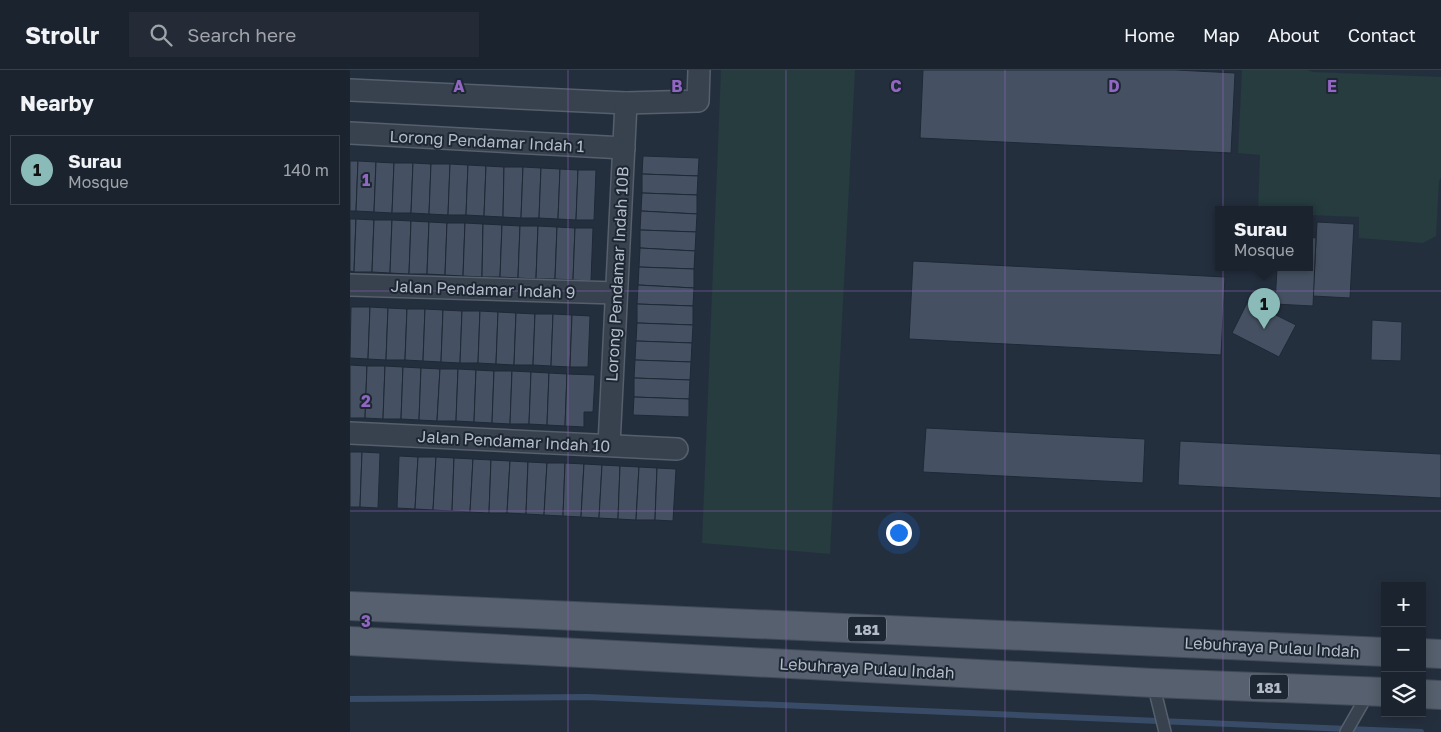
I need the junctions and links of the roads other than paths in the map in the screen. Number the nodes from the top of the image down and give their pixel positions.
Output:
1 (699, 70) edge
2 (350, 90) edge
3 (626, 103) junction
4 (350, 134) edge
5 (624, 148) junction
6 (350, 285) edge
7 (616, 293) junction
8 (350, 433) edge
9 (608, 445) junction
10 (677, 449) dead end
11 (350, 606) edge
12 (350, 641) edge
13 (1381, 652) edge
14 (1426, 653) edge
15 (1441, 654) edge
16 (1152, 683) junction
17 (1377, 692) edge
18 (1426, 694) edge
19 (1441, 695) edge
20 (1347, 728) edge
21 (1165, 732) edge

1 - 3 street
2 - 3 street
3 - 5 street, Lorong Pendamar Indah 10B
4 - 5 street, Lorong Pendamar Indah 1
5 - 7 street, Lorong Pendamar Indah 10B
6 - 7 street, Jalan Pendamar Indah 9
7 - 9 street, Lorong Pendamar Indah 10B
8 - 9 street, Jalan Pendamar Indah 10
9 - 10 street, Jalan Pendamar Indah 10
11 - 13 main road, Lebuhraya Pulau Indah / 181
12 - 16 main road, Lebuhraya Pulau Indah / 181
14 - 15 main road
16 - 17 main road, Lebuhraya Pulau Indah / 181
16 - 21 lane
17 - 20 lane
18 - 19 main road

